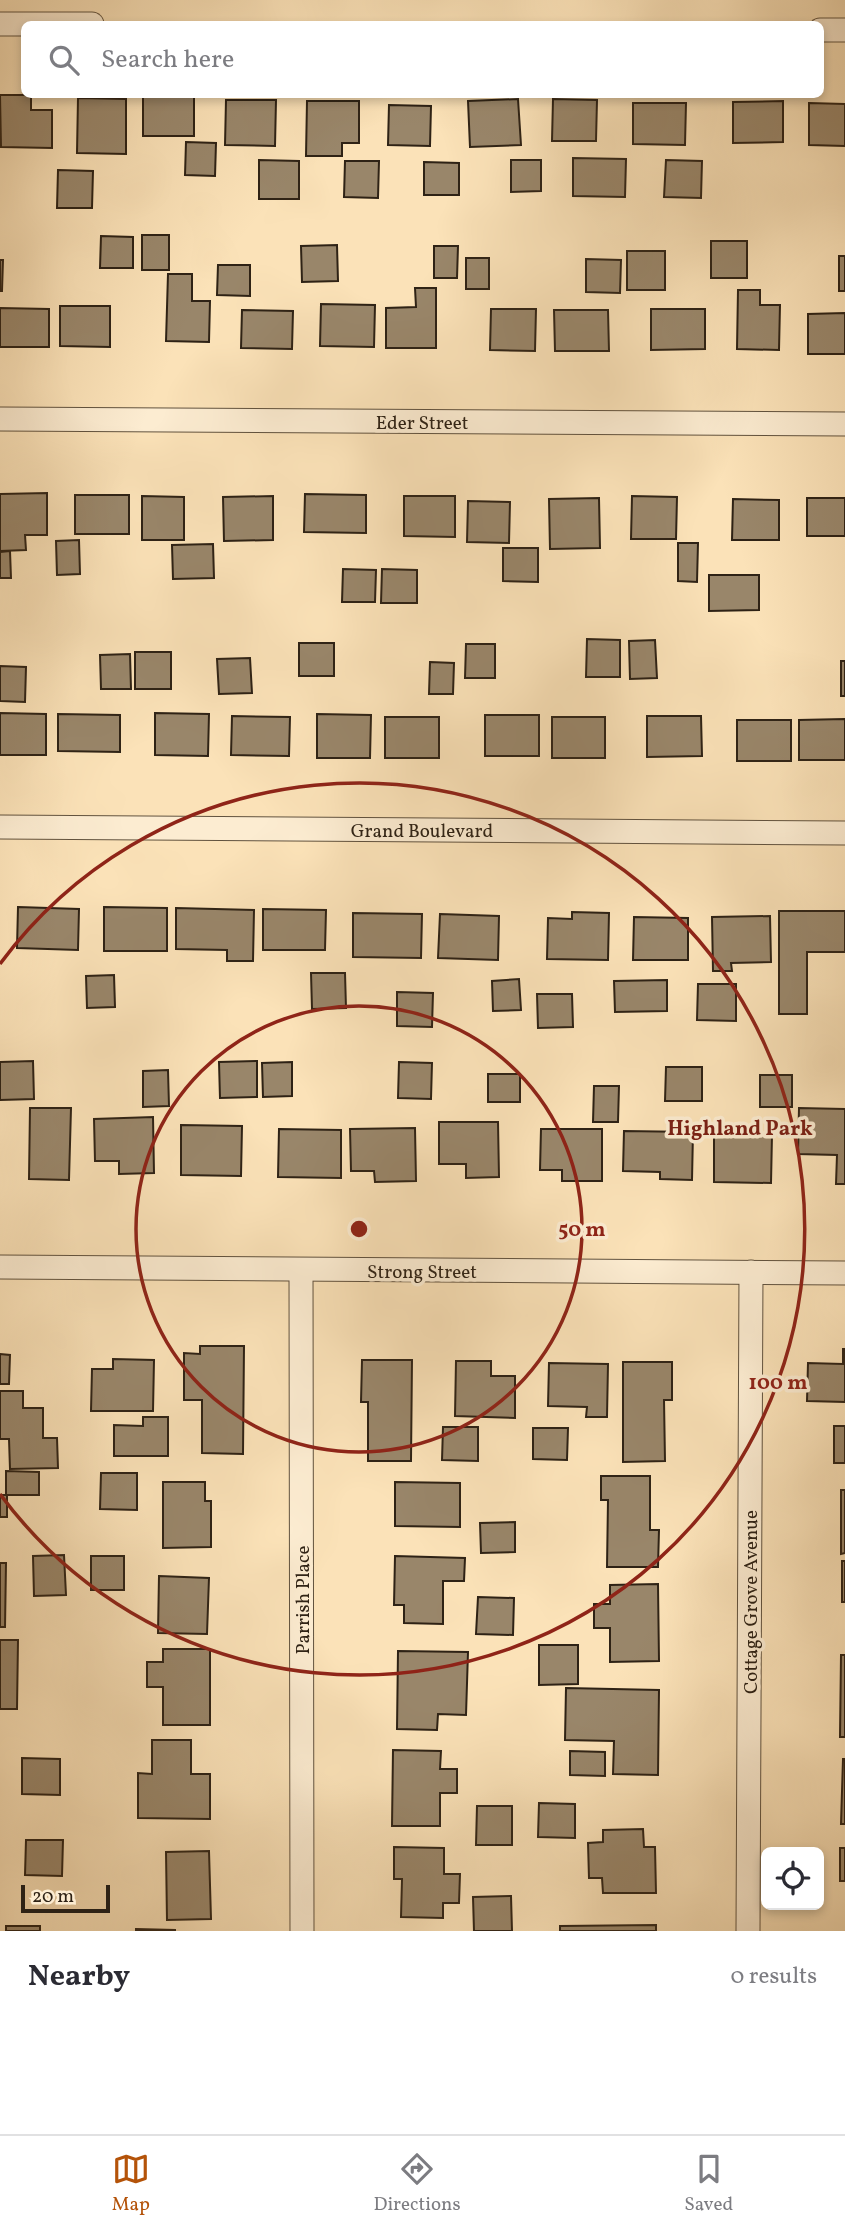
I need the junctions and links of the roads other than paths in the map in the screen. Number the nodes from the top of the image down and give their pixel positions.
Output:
1 (0, 24) edge
2 (21, 24) edge
3 (824, 30) edge
4 (845, 30) edge
5 (0, 419) edge
6 (845, 424) edge
7 (0, 827) edge
8 (845, 833) edge
9 (0, 1266) edge
10 (301, 1270) junction
11 (751, 1272) junction
12 (845, 1273) edge
13 (302, 1931) edge
14 (748, 1931) edge

1 - 2 street
3 - 4 street
5 - 6 street, Eder Street
7 - 8 street, Grand Boulevard
9 - 10 street, Strong Street
10 - 11 street, Strong Street
10 - 13 street, Parrish Place
11 - 12 street, Strong Street
11 - 14 street, Cottage Grove Avenue

